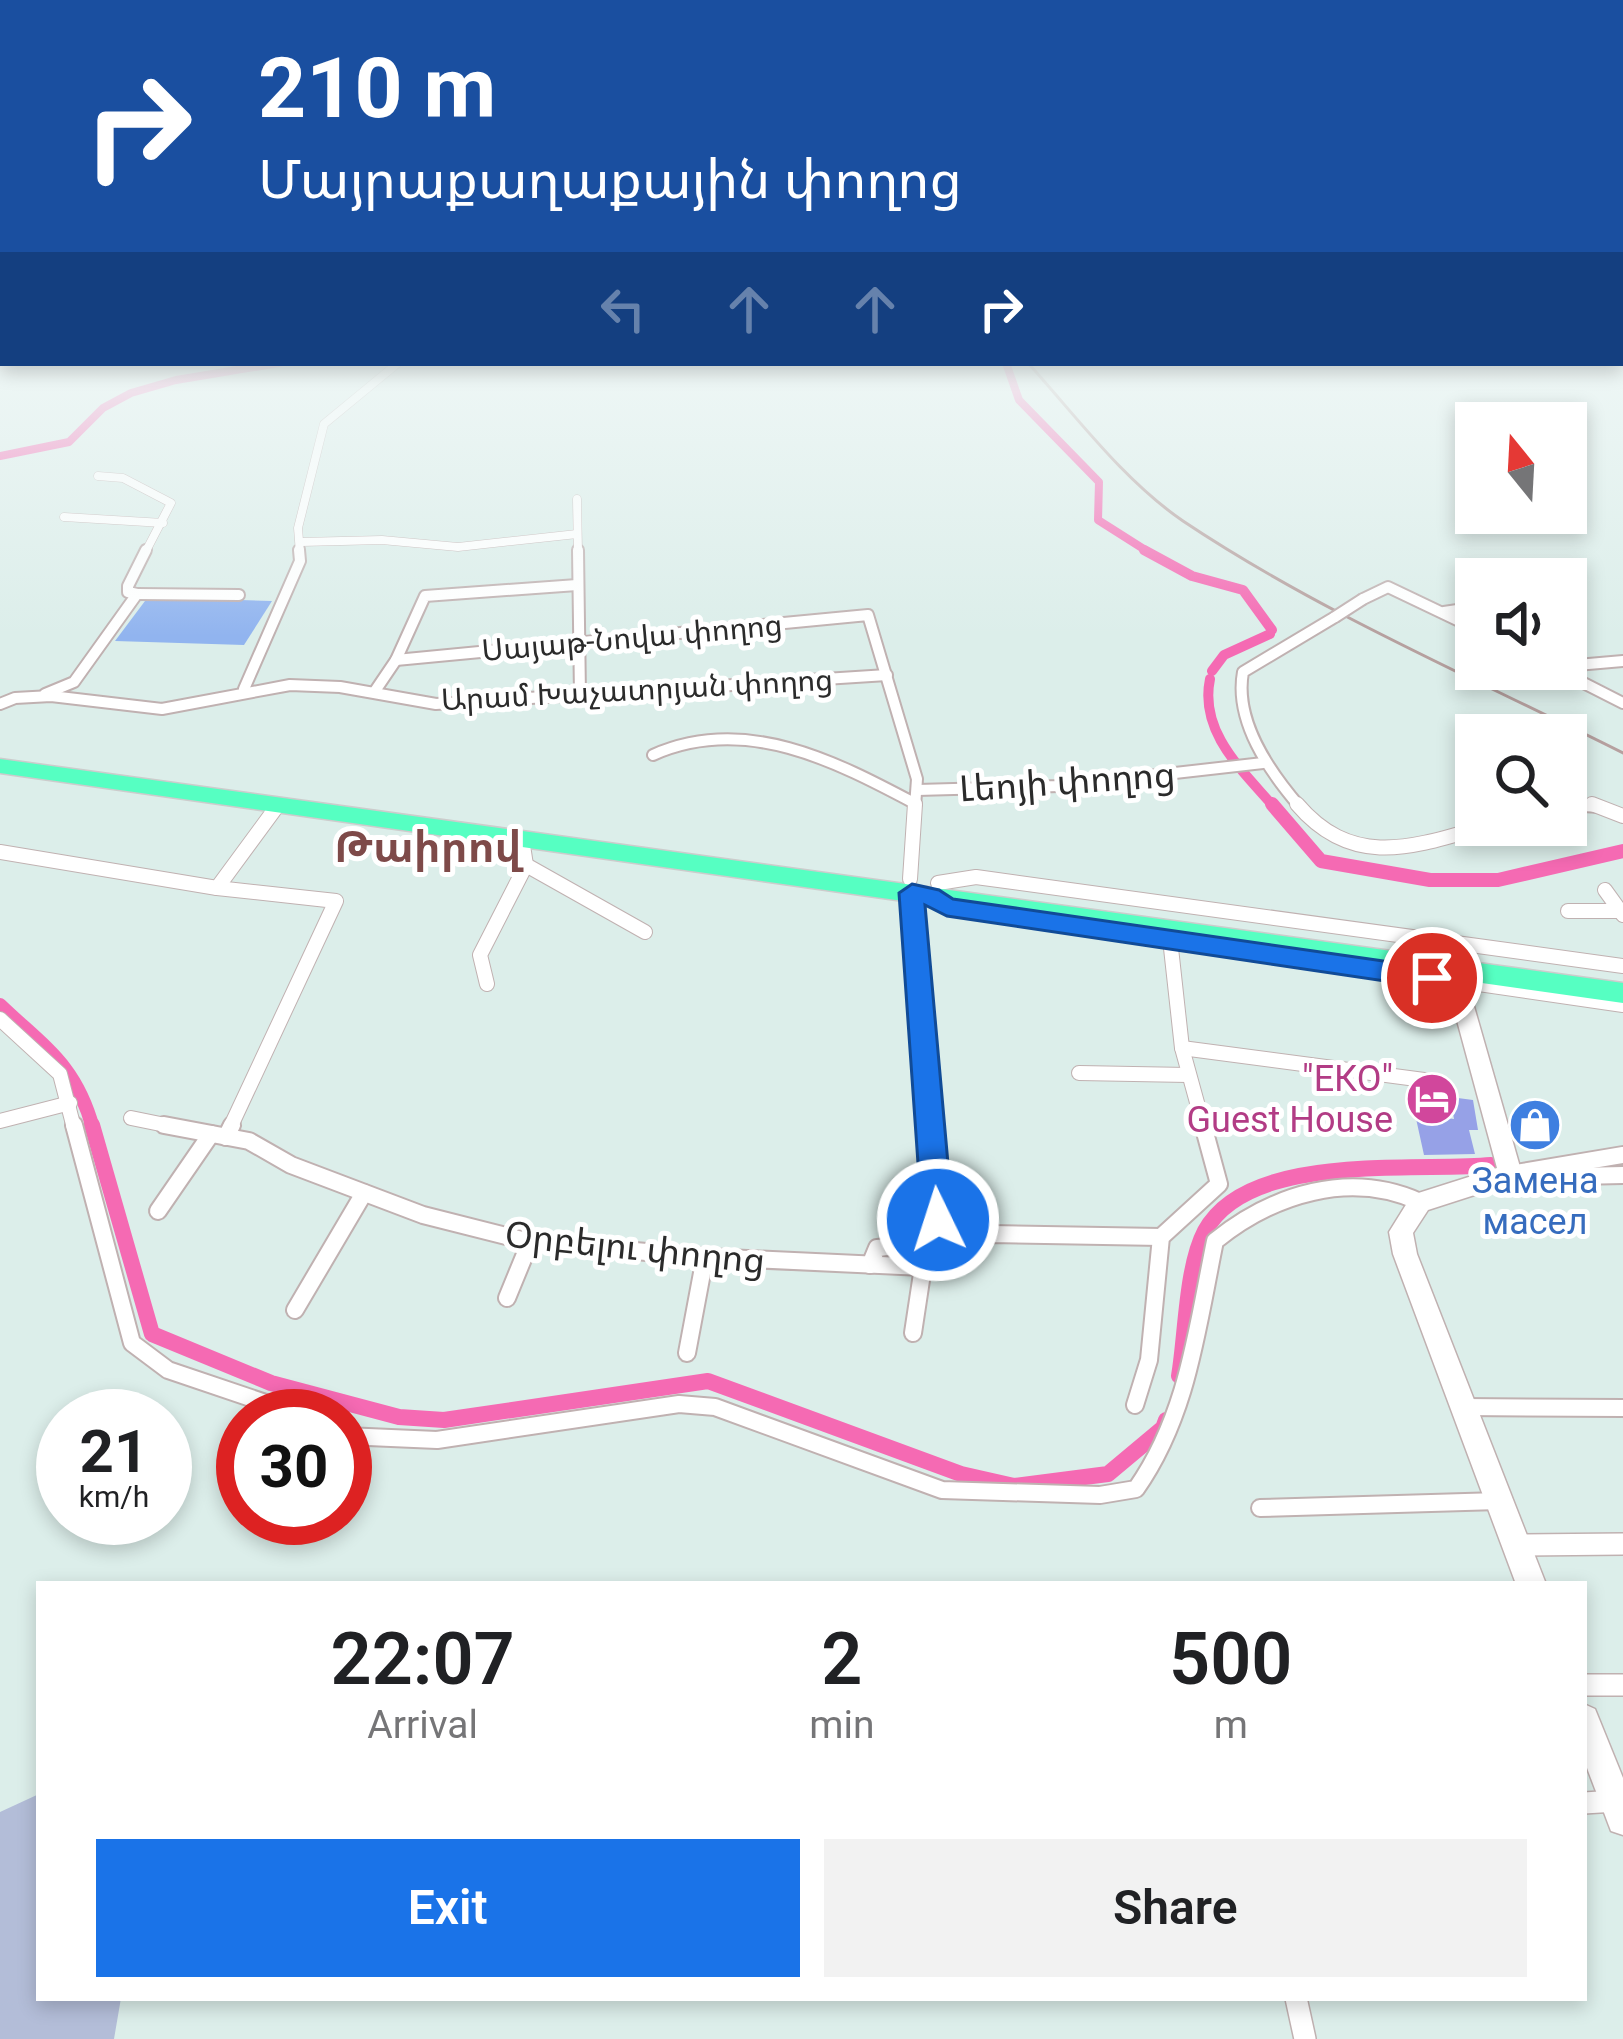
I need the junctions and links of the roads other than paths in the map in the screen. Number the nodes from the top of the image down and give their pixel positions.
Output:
1 (318, 446) edge
2 (98, 476) dead end
3 (577, 500) dead end
4 (64, 518) dead end
5 (163, 524) junction
6 (577, 535) junction
7 (301, 542) junction
8 (577, 585) junction
9 (137, 594) junction
10 (238, 595) dead end
11 (1455, 610) edge
12 (1444, 612) junction
13 (868, 615) joint
14 (1455, 618) edge
15 (579, 644) junction
16 (396, 660) junction
17 (1623, 661) edge
18 (1587, 665) edge
19 (887, 675) junction
20 (1587, 678) edge
21 (244, 689) junction
22 (375, 691) junction
23 (45, 694) junction
24 (580, 696) junction
25 (1623, 703) edge
26 (0, 704) edge
27 (0, 754) edge
28 (653, 755) dead end
29 (1263, 763) junction
30 (0, 766) edge
31 (916, 797) junction
32 (1587, 803) edge
33 (278, 805) junction
34 (1623, 816) edge
35 (1455, 834) edge
36 (522, 839) junction
37 (0, 852) edge
38 (526, 865) junction
39 (217, 888) junction
40 (922, 888) junction
41 (1605, 890) dead end
42 (1568, 911) dead end
43 (1622, 913) edge
44 (645, 932) dead end
45 (1170, 939) junction
46 (1451, 963) junction
47 (1623, 967) edge
48 (1623, 976) edge
49 (487, 984) dead end
50 (1623, 993) edge
51 (1623, 1005) edge
52 (0, 1019) edge
53 (1182, 1048) junction
54 (1079, 1073) dead end
55 (1188, 1075) junction
56 (1424, 1080) dead end
57 (70, 1103) junction
58 (131, 1118) dead end
59 (0, 1121) edge
60 (219, 1136) junction
61 (1623, 1155) edge
62 (1510, 1174) junction
63 (1623, 1175) edge
64 (364, 1193) junction
65 (1420, 1202) junction
66 (158, 1210) dead end
67 (1161, 1237) junction
68 (530, 1242) junction
69 (705, 1257) junction
70 (870, 1265) junction
71 (923, 1267) junction
72 (507, 1298) dead end
73 (295, 1310) dead end
74 (913, 1334) dead end
75 (687, 1353) dead end
76 (224, 1389) edge
77 (1135, 1405) dead end
78 (1462, 1406) junction
79 (1623, 1408) edge
80 (372, 1437) edge
81 (1499, 1501) junction
82 (1260, 1508) dead end
83 (1623, 1544) edge
84 (1516, 1545) junction
85 (1530, 1581) edge
86 (1587, 1685) edge
87 (1623, 1685) edge
88 (1587, 1731) edge
89 (1608, 1808) edge
90 (1297, 2001) edge
91 (1304, 2039) edge

1 - 7 street
2 - 5 street
3 - 6 street
4 - 5 street
5 - 9 street
6 - 7 street
6 - 8 street
7 - 21 street
8 - 15 street
8 - 16 street
9 - 10 street
9 - 23 street
11 - 12 street
12 - 14 street
12 - 29 street, bridge
13 - 15 street, Սայաթ-Նովա փողոց
13 - 19 street, Լեոյի փողոց
15 - 16 street, Սայաթ-Նովա փողոց
15 - 24 street
16 - 22 street
17 - 18 street
19 - 24 street, Արամ Խաչատրյան փողոց
19 - 31 street, Լեոյի փողոց
20 - 25 street
21 - 22 street, Արամ Խաչատրյան փողոց
21 - 23 street, Արամ Խաչատրյան փողոց
22 - 24 street, Արամ Խաչատրյան փողոց
23 - 26 street
27 - 40 highway
28 - 31 street
29 - 31 street, Լեոյի փողոց
29 - 35 street
30 - 33 highway
31 - 40 street, Լեոյի փողոց
32 - 34 street
33 - 36 highway
33 - 39 street
36 - 38 street
36 - 40 highway
37 - 39 street
38 - 44 street
38 - 49 street
39 - 60 street
40 - 45 street
40 - 46 highway
40 - 70 street, Օրբելու փողոց
41 - 43 street
42 - 43 street
45 - 46 street
45 - 53 street
46 - 47 street
46 - 48 highway
46 - 50 highway
46 - 51 street
46 - 62 street
52 - 57 street
53 - 55 street
53 - 56 street
54 - 55 street
55 - 67 street
57 - 59 street
57 - 76 street
58 - 60 street, Օրբելու փողոց
60 - 64 street, Օրբելու փողոց
60 - 66 street
61 - 62 street
62 - 63 street
62 - 65 street
64 - 68 street, Օրբելու փողոց
64 - 73 street
65 - 78 street
65 - 80 street
67 - 71 street
67 - 77 street
68 - 69 street, Օրբելու փողոց
68 - 72 street
69 - 70 street, Օրբելու փողոց
69 - 75 street
70 - 71 street, Օրբելու փողոց
71 - 74 street
78 - 79 street
78 - 81 street
81 - 82 street
81 - 84 street
83 - 84 street
84 - 85 street
86 - 87 street
88 - 89 street
90 - 91 street

